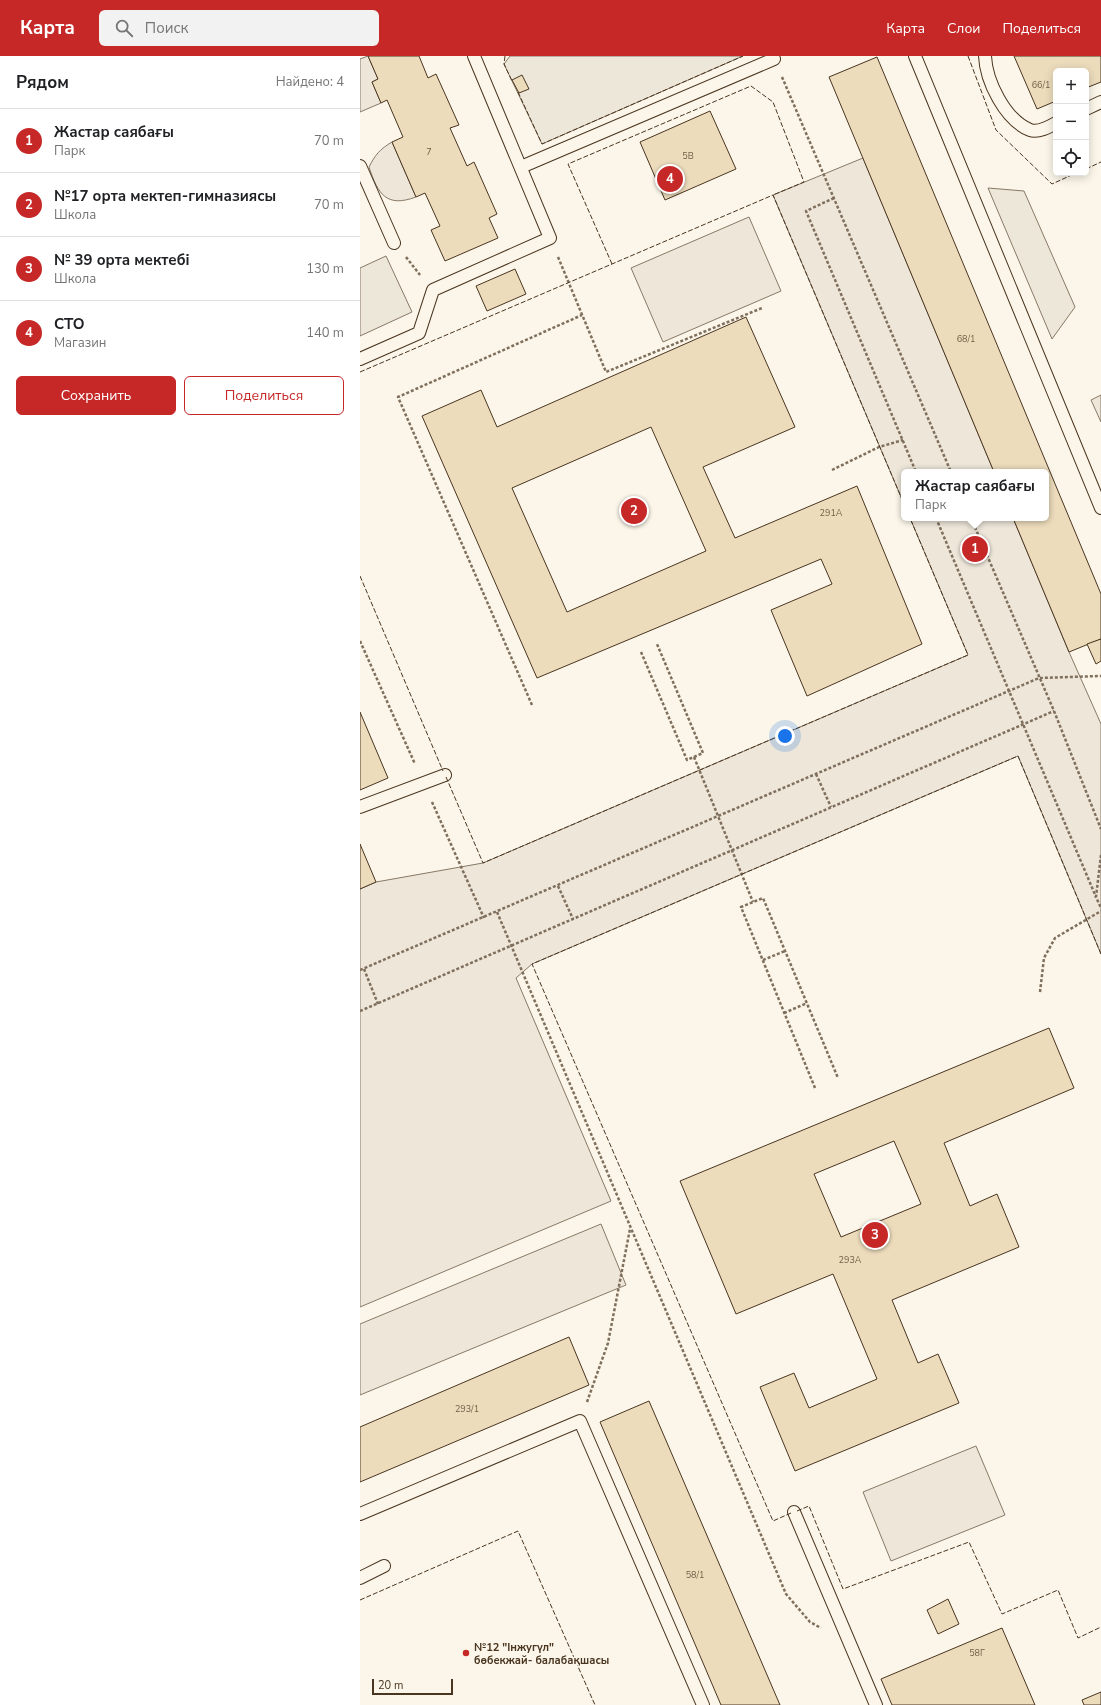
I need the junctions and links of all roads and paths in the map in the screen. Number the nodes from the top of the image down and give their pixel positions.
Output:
1 (474, 56) edge
2 (915, 56) edge
3 (985, 56) edge
4 (774, 59) joint
5 (1101, 102) edge
6 (1089, 108) edge
7 (1053, 124) edge
8 (360, 166) edge
9 (521, 167) junction
10 (834, 198) junction
11 (550, 238) junction
12 (394, 243) joint
13 (433, 290) junction
14 (762, 308) dead end
15 (582, 315) junction
16 (360, 359) edge
17 (903, 440) junction
18 (915, 469) edge
19 (950, 469) edge
20 (832, 470) dead end
21 (1101, 508) edge
22 (937, 521) edge
23 (972, 521) edge
24 (657, 644) dead end
25 (641, 652) dead end
26 (1101, 676) edge
27 (1039, 678) junction
28 (1009, 691) junction
29 (532, 705) dead end
30 (1054, 711) junction
31 (1023, 724) junction
32 (694, 757) junction
33 (816, 774) junction
34 (445, 775) dead end
35 (360, 807) edge
36 (831, 807) junction
37 (718, 817) junction
38 (1101, 829) edge
39 (732, 850) junction
40 (1101, 855) edge
41 (558, 886) junction
42 (1096, 897) junction
43 (753, 902) junction
44 (1101, 908) edge
45 (1101, 911) edge
46 (497, 912) junction
47 (573, 919) junction
48 (510, 946) junction
49 (785, 951) junction
50 (763, 960) junction
51 (364, 969) junction
52 (360, 970) edge
53 (1040, 992) dead end
54 (807, 1003) junction
55 (378, 1004) junction
56 (360, 1011) edge
57 (784, 1013) junction
58 (838, 1078) dead end
59 (815, 1088) dead end
60 (630, 1229) junction
61 (580, 1421) junction
62 (794, 1512) dead end
63 (360, 1514) edge
64 (384, 1566) dead end
65 (360, 1578) edge
66 (845, 1631) junction
67 (703, 1705) edge
68 (876, 1705) edge

1 - 9 lane
2 - 21 lane
3 - 7 lane
4 - 9 lane
4 - 10 path
5 - 6 lane
8 - 12 lane
9 - 11 lane
10 - 17 path
10 - 19 path
11 - 13 lane
11 - 15 path
12 - 13 path
13 - 16 lane
14 - 15 path
15 - 29 path
17 - 18 path
17 - 20 path
22 - 28 path
23 - 27 path
24 - 32 path
25 - 32 path
26 - 27 path
27 - 28 path
27 - 30 path
28 - 31 path
28 - 33 path
30 - 31 path
30 - 38 path
31 - 36 path
31 - 42 path
32 - 37 path
33 - 36 path
33 - 37 path
34 - 35 lane
36 - 39 path
37 - 39 path
37 - 41 path
39 - 43 path
39 - 47 path
40 - 42 path
41 - 46 path
41 - 47 path
42 - 44 path
43 - 49 path
43 - 50 path
45 - 53 path
46 - 48 path
46 - 51 path
47 - 48 path
48 - 55 path
48 - 60 path
49 - 50 path
49 - 54 path
50 - 57 path
51 - 52 path
51 - 55 path
54 - 57 path
54 - 58 path
55 - 56 path
57 - 59 path
60 - 61 path
60 - 66 path
61 - 63 lane
61 - 67 lane
62 - 66 lane
64 - 65 lane
66 - 68 lane

